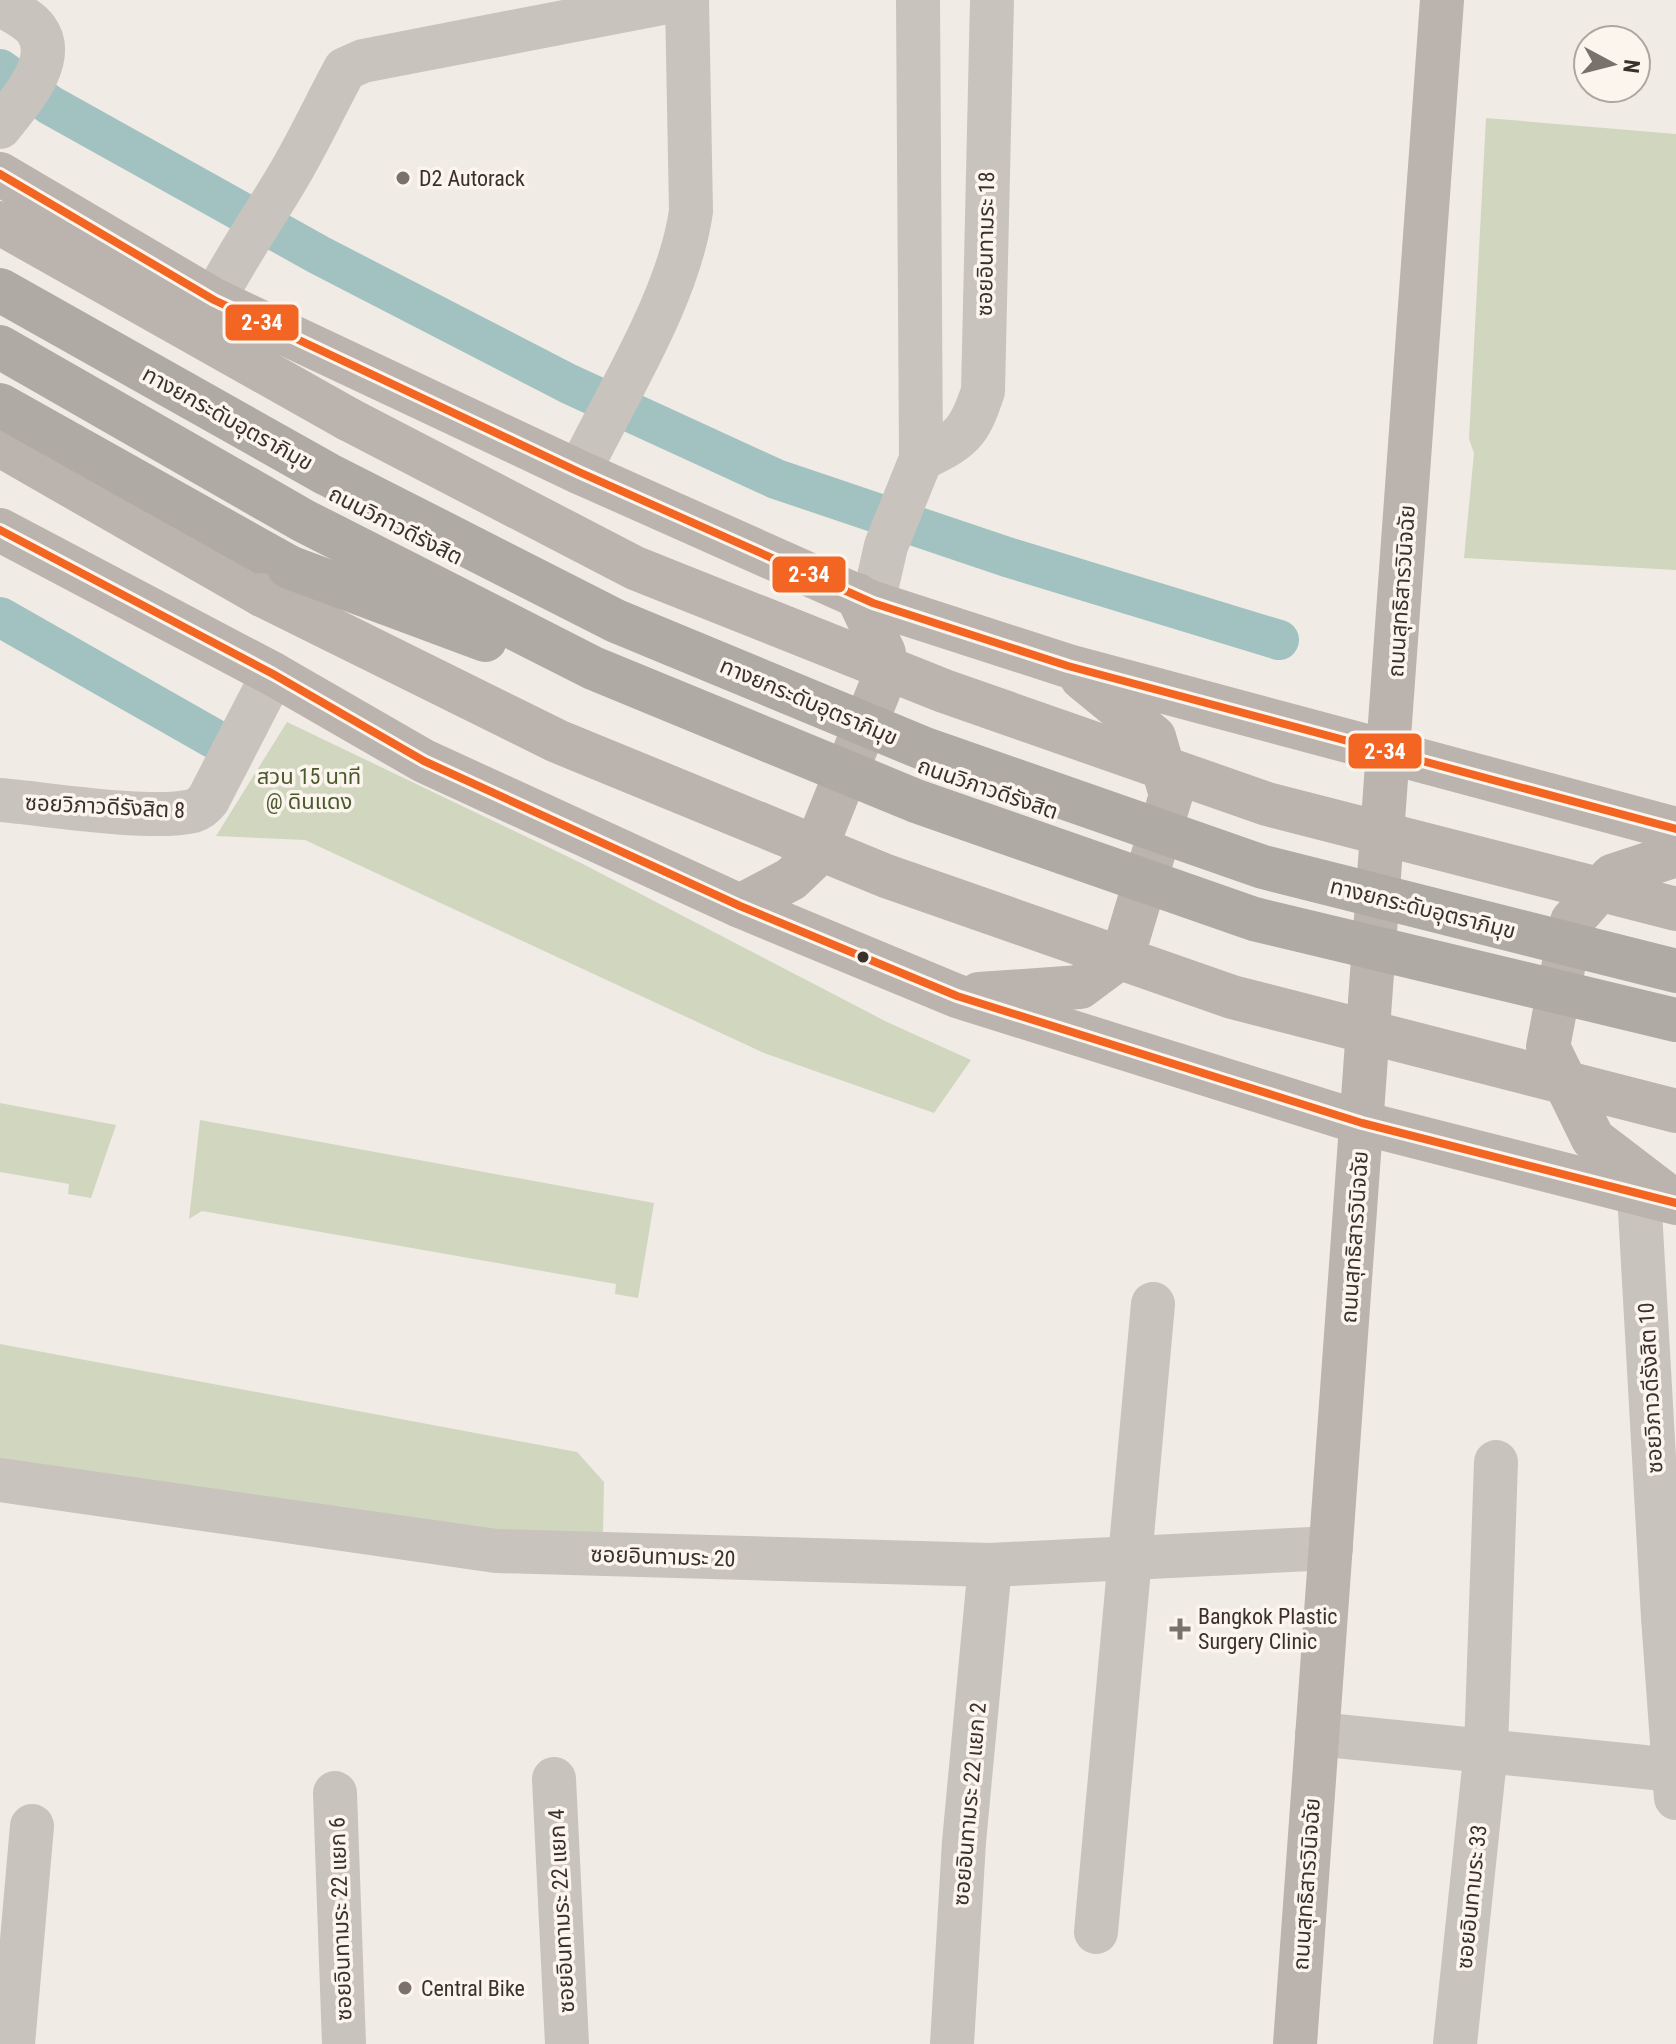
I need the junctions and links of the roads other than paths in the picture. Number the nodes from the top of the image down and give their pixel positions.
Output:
1 (678, 0) edge
2 (687, 0) edge
3 (918, 0) edge
4 (992, 0) edge
5 (1442, 0) edge
6 (0, 4) edge
7 (6, 119) edge
8 (0, 174) edge
9 (0, 223) edge
10 (0, 290) edge
11 (214, 300) junction
12 (0, 306) edge
13 (0, 347) edge
14 (0, 405) edge
15 (0, 445) edge
16 (921, 459) junction
17 (579, 472) junction
18 (0, 530) edge
19 (275, 581) junction
20 (865, 599) junction
21 (1068, 666) junction
22 (273, 674) junction
23 (1389, 755) junction
24 (0, 800) edge
25 (1676, 829) edge
26 (1676, 855) edge
27 (740, 906) junction
28 (1676, 909) edge
29 (1676, 971) edge
30 (1676, 985) edge
31 (957, 996) junction
32 (1676, 1020) edge
33 (1676, 1038) edge
34 (1676, 1111) edge
35 (1362, 1123) junction
36 (1664, 1200) edge
37 (1153, 1304) dead end
38 (1496, 1462) dead end
39 (0, 1480) edge
40 (1331, 1548) junction
41 (1131, 1557) junction
42 (990, 1565) junction
43 (1670, 1617) edge
44 (1317, 1734) junction
45 (1486, 1749) junction
46 (554, 1779) dead end
47 (1675, 1784) edge
48 (335, 1793) dead end
49 (32, 1826) dead end
50 (1096, 1932) dead end
51 (13, 2044) edge
52 (344, 2044) edge
53 (567, 2044) edge
54 (952, 2044) edge
55 (1295, 2044) edge
56 (1455, 2044) edge

1 - 11 street
2 - 17 street
3 - 16 street
4 - 16 street, ซอยอินทามระ 18
5 - 23 main road, ถนนสุทธิสารวินิจฉัย
6 - 7 street
8 - 11 main road
9 - 28 main road, bridge
10 - 29 highway, ทางยกระดับอุตราภิมุข, bridge
11 - 17 main road
12 - 30 highway, ถนนวิภาวดีรังสิต
13 - 32 highway, bridge
14 - 19 highway
15 - 19 main road
16 - 20 street
17 - 20 main road
18 - 22 main road
19 - 33 highway, bridge
19 - 34 main road, bridge
20 - 21 main road
20 - 27 main road
21 - 23 main road
21 - 31 main road
22 - 24 street, ซอยวิภาวดีรังสิต 8
22 - 27 main road
23 - 25 main road
23 - 35 main road, ถนนสุทธิสารวินิจฉัย
26 - 36 main road
27 - 31 main road
31 - 35 main road
35 - 36 main road
35 - 40 main road, ถนนสุทธิสารวินิจฉัย
36 - 43 street, ซอยวิภาวดีรังสิต 10
37 - 41 street
38 - 45 street, ซอยอินทามระ 33
39 - 42 street, ซอยอินทามระ 20
40 - 41 street, ซอยอินทามระ 20
40 - 44 main road, ถนนสุทธิสารวินิจฉัย
41 - 42 street, ซอยอินทามระ 20
41 - 50 street
42 - 54 street, ซอยอินทามระ 22 แยก 2
43 - 47 street
44 - 45 street
44 - 55 main road, ถนนสุทธิสารวินิจฉัย
45 - 47 street
45 - 56 street, ซอยอินทามระ 33
46 - 53 street, ซอยอินทามระ 22 แยก 4
48 - 52 street, ซอยอินทามระ 22 แยก 6
49 - 51 street

